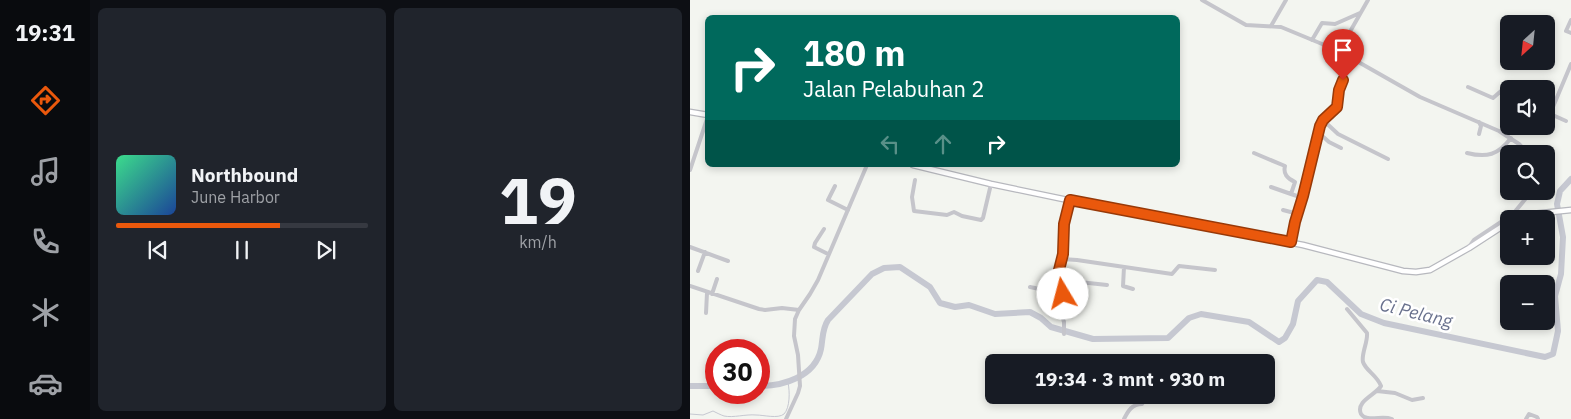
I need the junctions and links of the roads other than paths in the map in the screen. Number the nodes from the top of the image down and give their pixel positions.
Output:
1 (1202, 0) edge
2 (1286, 0) edge
3 (1368, 0) edge
4 (1360, 13) junction
5 (1571, 20) edge
6 (1271, 26) junction
7 (1571, 33) edge
8 (1312, 40) junction
9 (1339, 51) junction
10 (1354, 59) junction
11 (1571, 64) edge
12 (1468, 88) dead end
13 (1500, 92) edge
14 (1555, 98) edge
15 (690, 112) edge
16 (705, 114) edge
17 (1555, 116) edge
18 (1323, 120) junction
19 (1566, 121) dead end
20 (1479, 122) junction
21 (705, 124) edge
22 (1318, 133) junction
23 (1479, 134) dead end
24 (1509, 137) junction
25 (1518, 145) edge
26 (1341, 148) dead end
27 (1254, 153) dead end
28 (1467, 153) dead end
29 (1388, 159) dead end
30 (866, 167) edge
31 (921, 167) edge
32 (690, 170) edge
33 (915, 180) dead end
34 (991, 184) junction
35 (835, 186) dead end
36 (1271, 187) dead end
37 (1291, 194) junction
38 (1303, 198) junction
39 (1070, 200) junction
40 (1525, 200) edge
41 (848, 210) junction
42 (1283, 210) dead end
43 (1569, 210) edge
44 (1555, 212) edge
45 (1298, 214) junction
46 (1500, 228) edge
47 (824, 229) dead end
48 (1291, 242) junction
49 (690, 247) edge
50 (1469, 248) junction
51 (704, 252) junction
52 (828, 254) junction
53 (1062, 259) junction
54 (728, 261) dead end
55 (1124, 267) junction
56 (1215, 270) dead end
57 (698, 271) dead end
58 (717, 279) dead end
59 (1061, 280) junction
60 (1107, 285) dead end
61 (690, 286) edge
62 (1030, 287) dead end
63 (1133, 289) dead end
64 (710, 294) junction
65 (1063, 294) junction
66 (1347, 309) dead end
67 (799, 310) junction
68 (706, 313) dead end
69 (1064, 334) dead end
70 (1377, 392) junction
71 (1423, 398) dead end
72 (1136, 404) edge
73 (786, 419) edge
74 (1124, 419) edge
75 (1392, 419) edge
76 (1526, 419) edge
77 (1538, 419) edge

1 - 6 street
2 - 6 street
3 - 4 street
4 - 8 street
4 - 9 street
5 - 7 street
6 - 8 street
8 - 9 street
9 - 10 street
10 - 18 street
10 - 20 street
11 - 14 street
12 - 13 street
15 - 16 main road
17 - 19 street
18 - 22 street
18 - 29 street
20 - 23 street
20 - 24 street
21 - 32 street
22 - 26 street
22 - 38 street
24 - 25 street
24 - 28 street
27 - 37 street
30 - 41 street
31 - 34 main road
33 - 34 street
34 - 39 main road
35 - 41 street
36 - 37 street
37 - 38 street
38 - 45 street
39 - 48 main road
39 - 53 street
40 - 50 street
41 - 52 street
42 - 45 street
43 - 44 main road
45 - 48 street
46 - 50 main road
47 - 52 street
48 - 50 main road
49 - 51 street
51 - 54 street
51 - 57 street
52 - 67 street
53 - 55 street
53 - 59 street
55 - 56 street
55 - 63 street
58 - 64 street
59 - 60 street
59 - 65 street
61 - 64 street
62 - 65 street
64 - 67 street
64 - 68 street
65 - 69 street
66 - 70 street
67 - 73 street
70 - 71 street
70 - 75 street
72 - 74 street
76 - 77 street

